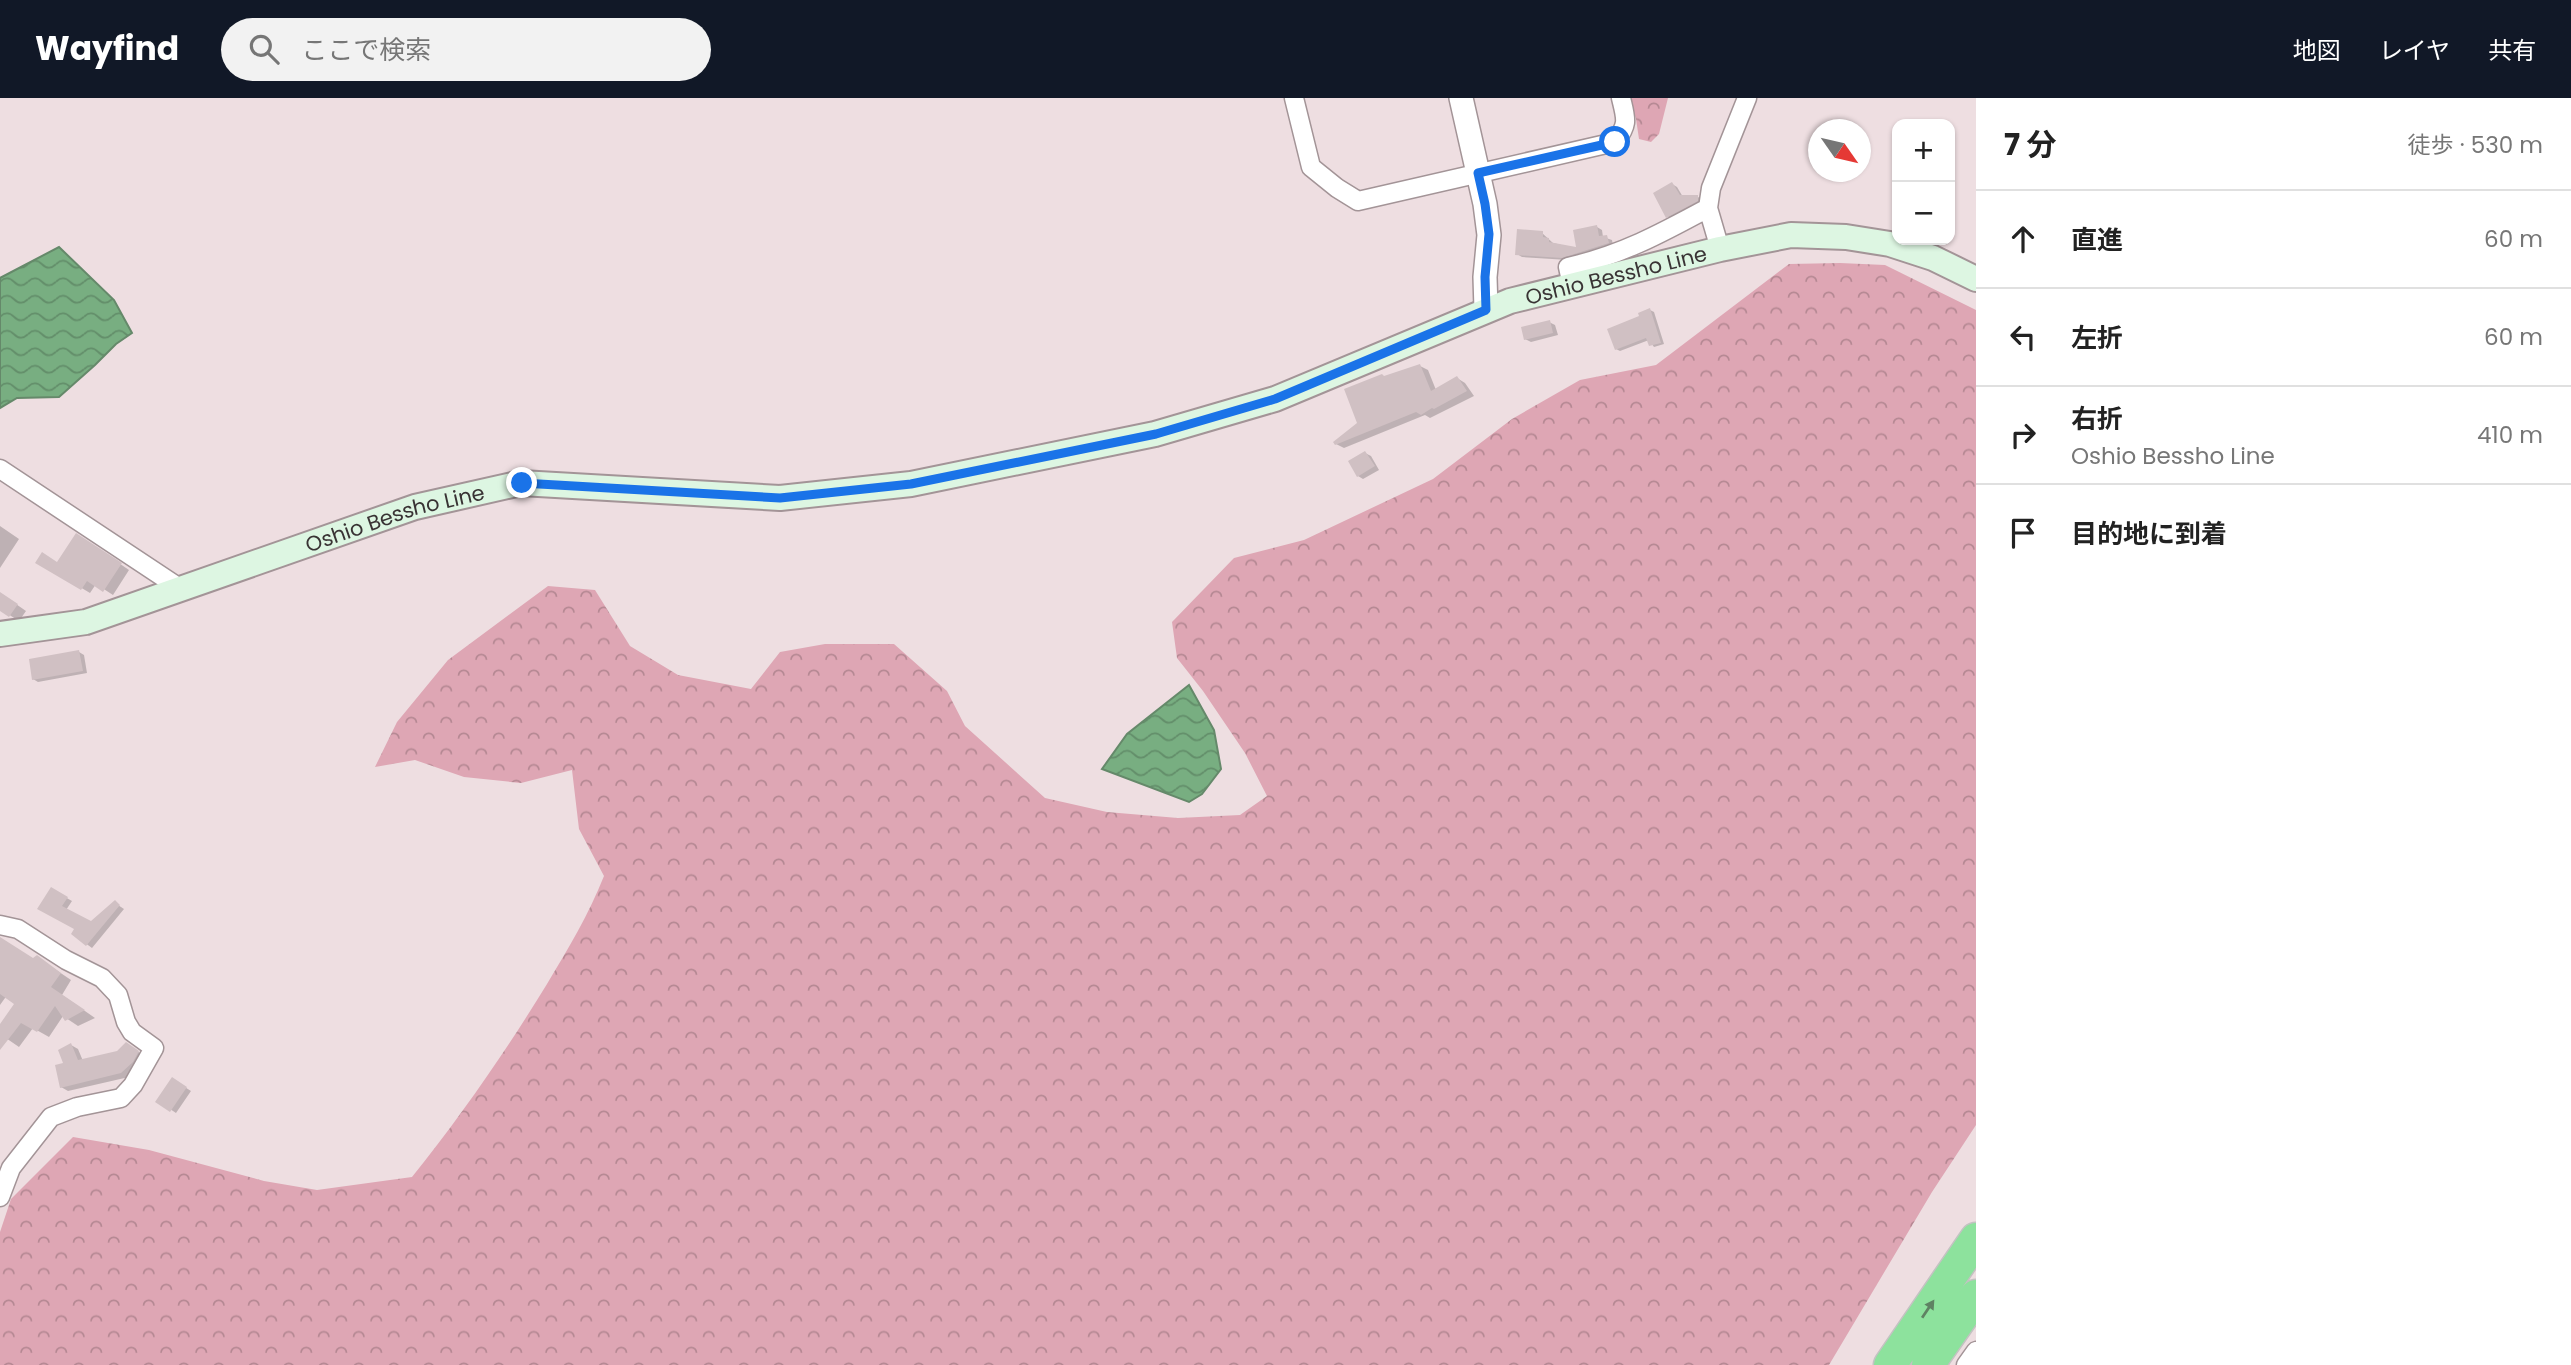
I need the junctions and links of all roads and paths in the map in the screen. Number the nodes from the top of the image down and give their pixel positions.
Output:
1 (1294, 98) edge
2 (1461, 98) edge
3 (1621, 98) edge
4 (1747, 98) edge
5 (1478, 173) junction
6 (1709, 208) junction
7 (1720, 249) junction
8 (1976, 279) edge
9 (1572, 285) junction
10 (1486, 310) junction
11 (0, 470) edge
12 (181, 589) junction
13 (0, 634) edge
14 (0, 925) edge
15 (0, 1197) edge
16 (1976, 1239) edge
17 (1976, 1296) edge
18 (1976, 1351) edge
19 (1893, 1358) edge
20 (1929, 1364) edge
21 (1966, 1365) edge

1 - 5 street
2 - 5 street
3 - 5 street
4 - 6 street
5 - 10 street
6 - 7 street
6 - 9 street
7 - 8 main road, Oshio Bessho Line
7 - 9 main road, Oshio Bessho Line
9 - 10 main road, Oshio Bessho Line
10 - 12 main road, Oshio Bessho Line
11 - 12 street
12 - 13 main road, Oshio Bessho Line
14 - 15 street
19 -> 16 highway
17 - 20 highway
18 - 21 street

